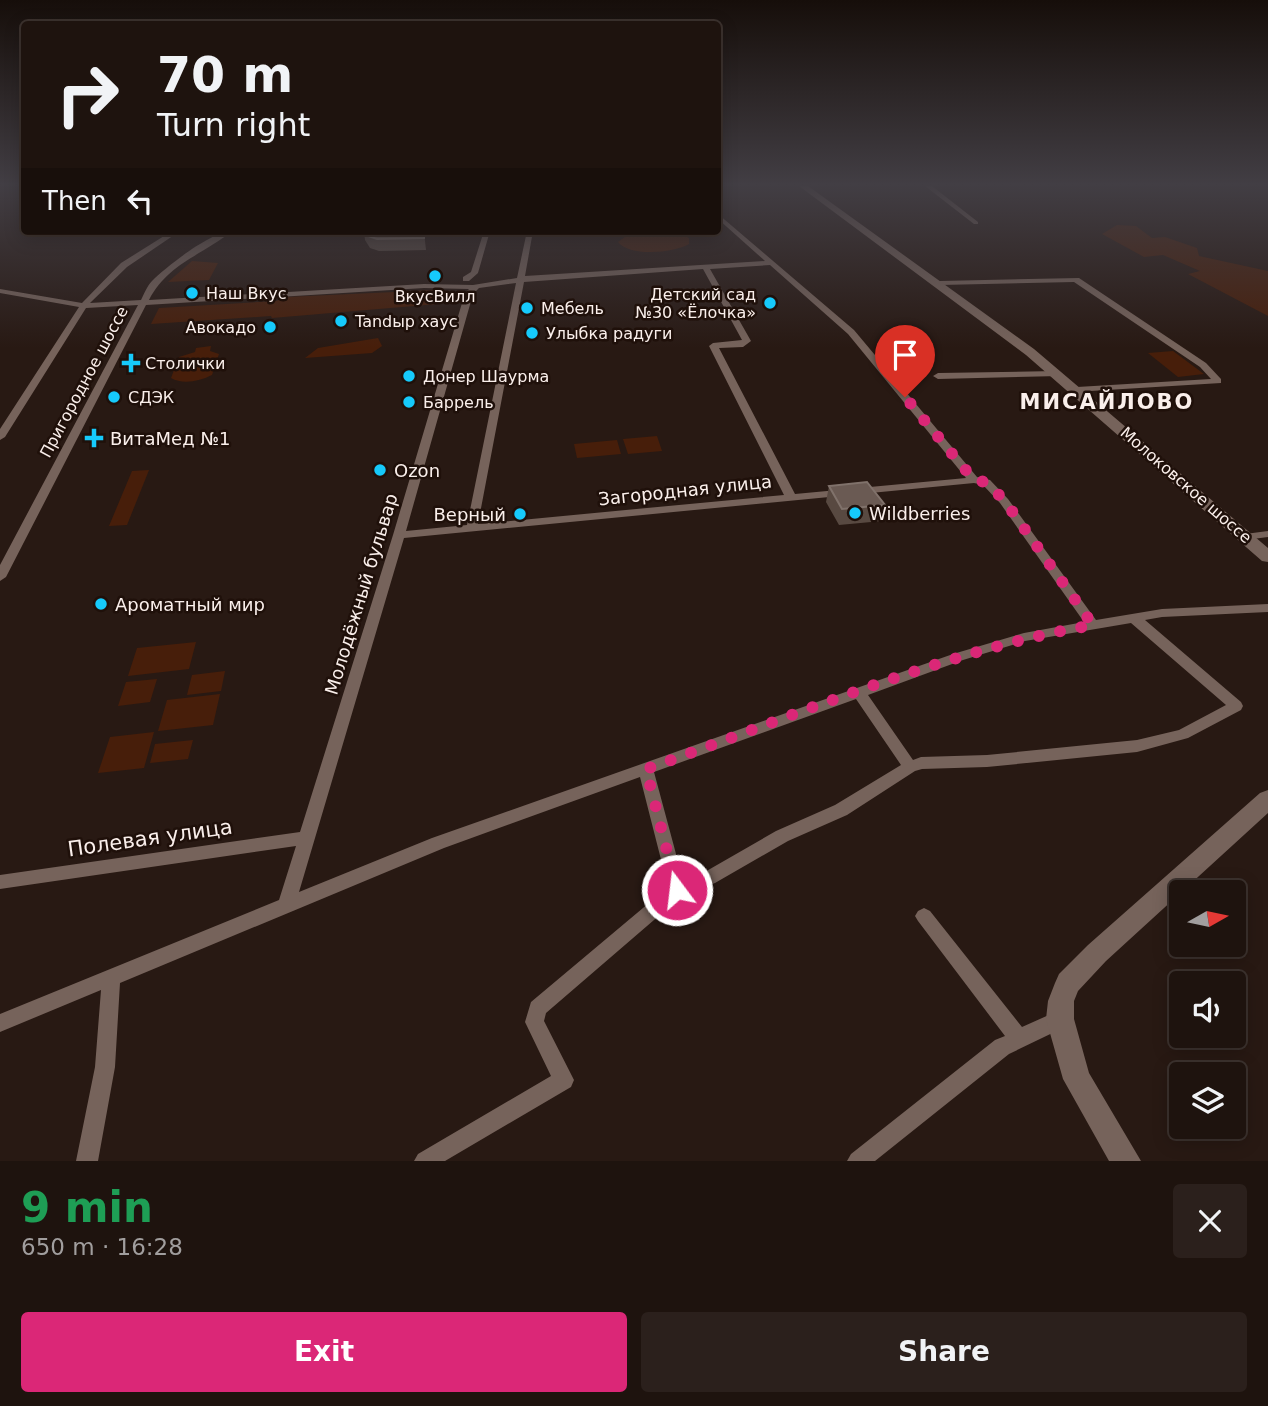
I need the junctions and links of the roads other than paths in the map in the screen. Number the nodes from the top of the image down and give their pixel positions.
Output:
1 (163, 240) edge
2 (213, 240) edge
3 (484, 240) edge
4 (528, 240) edge
5 (746, 240) edge
6 (880, 240) edge
7 (772, 263) junction
8 (705, 267) junction
9 (520, 279) junction
10 (472, 282) junction
11 (940, 283) junction
12 (0, 291) edge
13 (143, 304) junction
14 (84, 306) junction
15 (1057, 374) junction
16 (938, 376) dead end
17 (1077, 390) junction
18 (0, 437) edge
19 (974, 480) junction
20 (791, 498) junction
21 (472, 528) junction
22 (1268, 534) edge
23 (399, 535) junction
24 (1245, 537) junction
25 (1268, 557) edge
26 (0, 577) edge
27 (1268, 608) edge
28 (1134, 618) junction
29 (1093, 625) junction
30 (859, 693) junction
31 (910, 767) junction
32 (646, 769) junction
33 (1268, 799) edge
34 (306, 838) junction
35 (0, 882) edge
36 (677, 890) junction
37 (286, 906) junction
38 (924, 916) dead end
39 (111, 977) junction
40 (1060, 1019) junction
41 (0, 1023) edge
42 (1019, 1039) junction
43 (87, 1161) edge
44 (425, 1161) edge
45 (858, 1161) edge
46 (1126, 1161) edge

1 - 14 street, Пригородное шоссе
2 - 13 street, Пригородное шоссе
3 - 10 street, Молодёжный бульвар
4 - 9 street
5 - 7 street
6 - 11 main road, Молоковское шоссе
7 - 8 street
7 - 19 street
8 - 9 street
8 - 20 street
9 - 10 street
9 - 21 street
10 - 13 street
10 - 23 street, Молодёжный бульвар
11 - 15 main road, Молоковское шоссе
11 - 17 street
12 - 14 street
13 - 14 street
13 - 26 street, Пригородное шоссе
14 - 18 street, Пригородное шоссе
15 - 16 street
15 - 17 main road, Молоковское шоссе
17 - 24 main road, Молоковское шоссе
19 - 20 street, Загородная улица
19 - 29 street
20 - 21 street, Загородная улица
21 - 23 street, Загородная улица
22 - 24 street
23 - 34 street, Молодёжный бульвар
24 - 25 main road, Молоковское шоссе
27 - 28 street
28 - 29 street
28 - 31 street
29 - 30 street
30 - 31 street
30 - 32 street
31 - 36 street
32 - 36 street
32 - 37 street
33 - 40 main road
34 - 35 street, Полевая улица
34 - 37 street, Молодёжный бульвар
36 - 44 street
37 - 39 street
38 - 42 street
39 - 41 street
39 - 43 street
40 - 42 street
40 - 46 main road
42 - 45 street

